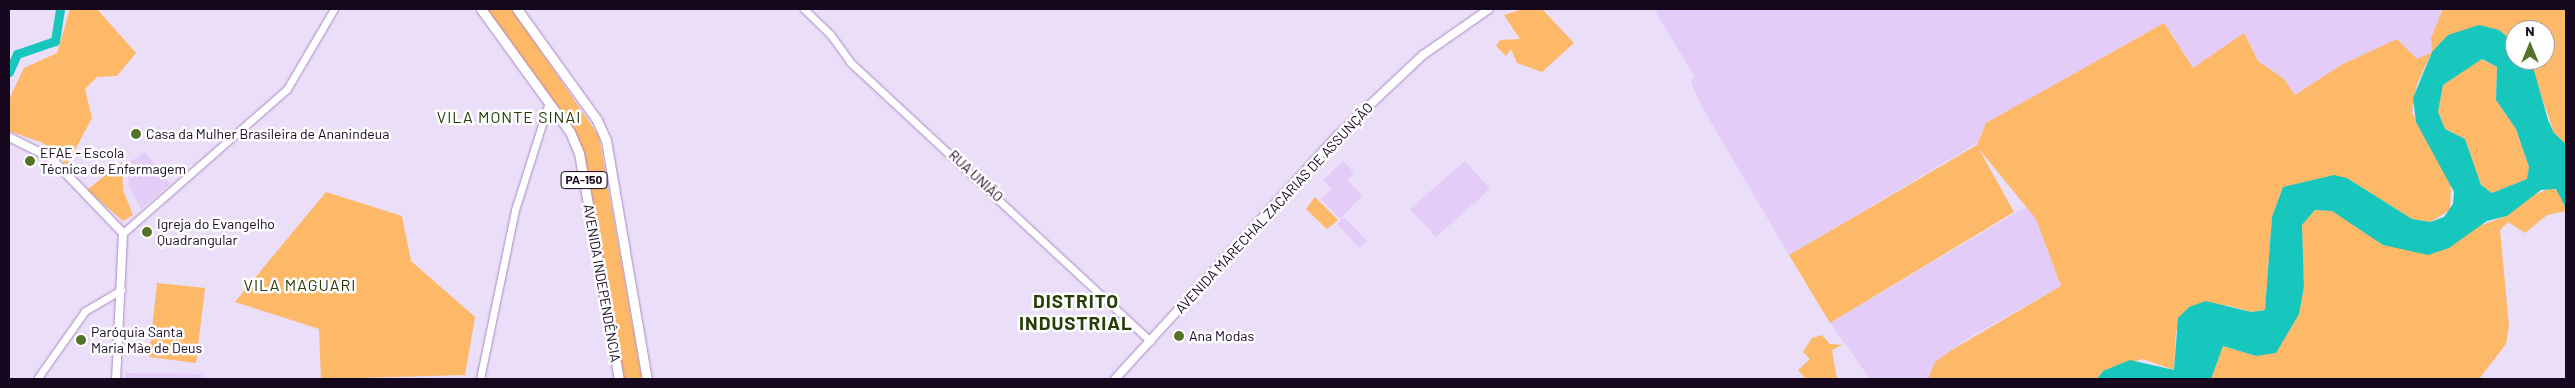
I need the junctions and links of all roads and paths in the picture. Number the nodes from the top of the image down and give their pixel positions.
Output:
1 (334, 9) edge
2 (481, 9) edge
3 (517, 9) edge
4 (804, 9) edge
5 (1489, 9) edge
6 (549, 102) junction
7 (9, 137) edge
8 (123, 233) junction
9 (121, 290) junction
10 (1150, 341) junction
11 (37, 379) edge
12 (116, 379) edge
13 (480, 379) edge
14 (619, 379) edge
15 (647, 379) edge
16 (1115, 379) edge

1 - 8 street
2 - 6 main road, AVENIDA INDEPENDÊNCIA / PA-150
3 - 15 main road, AVENIDA INDEPENDÊNCIA / PA-150
4 - 10 street, RUA UNIÃO
5 - 10 main road, AVENIDA MARECHAL ZACARIAS DE ASSUNÇÃO
6 - 13 street
6 - 14 main road, AVENIDA INDEPENDÊNCIA / PA-150
7 - 8 main road
8 - 9 main road
9 - 11 street
9 - 12 main road
10 - 16 main road, AVENIDA MARECHAL ZACARIAS DE ASSUNÇÃO

